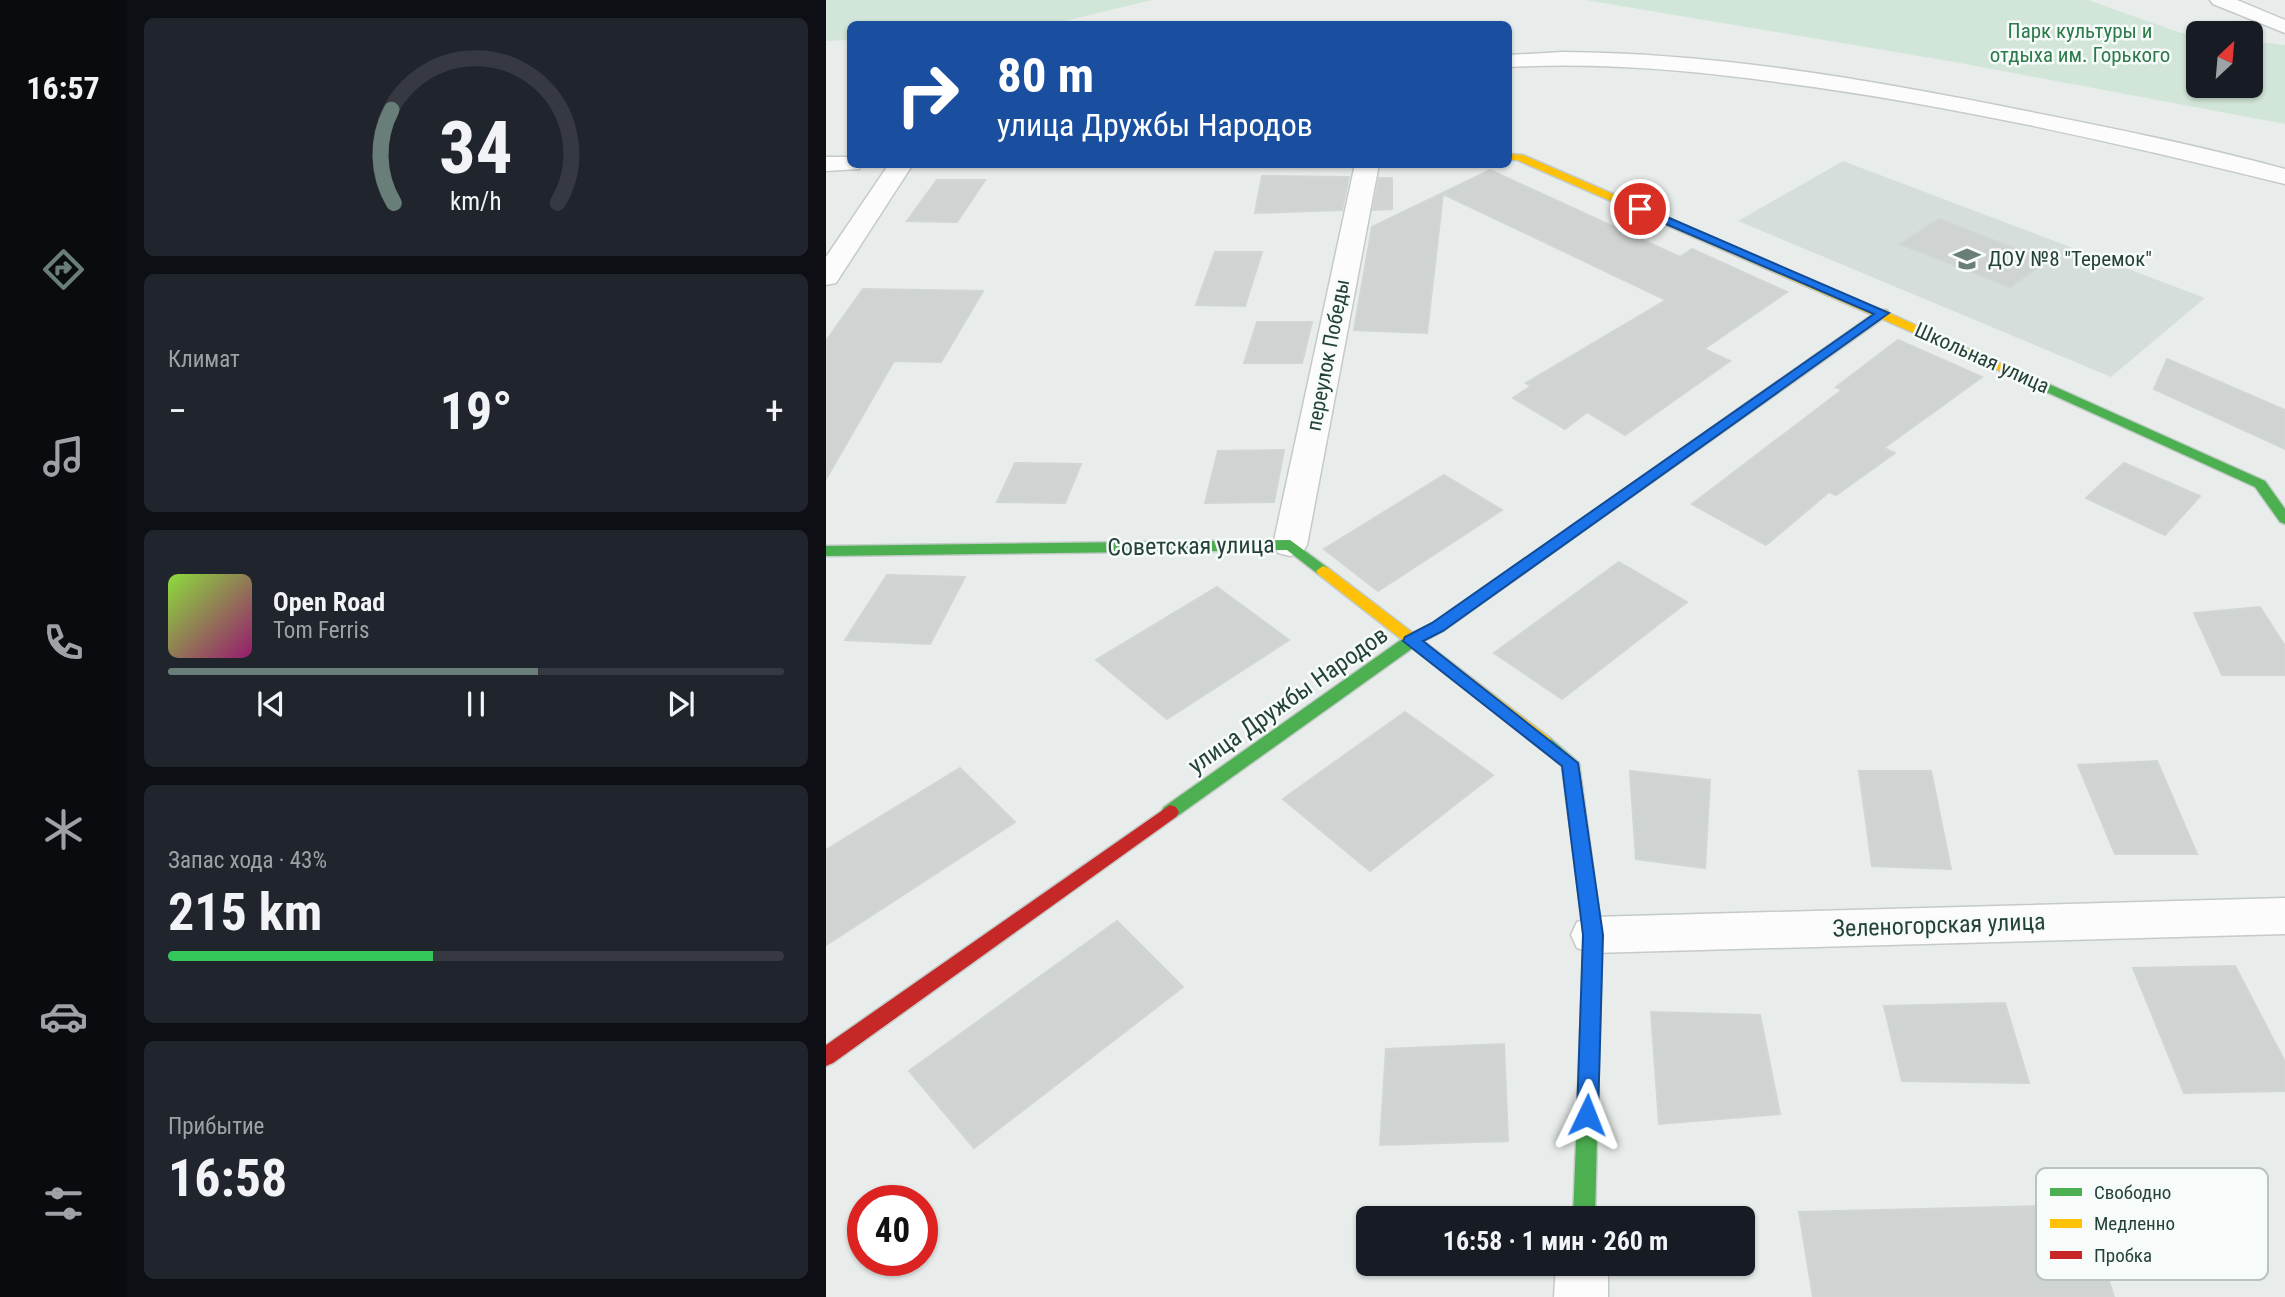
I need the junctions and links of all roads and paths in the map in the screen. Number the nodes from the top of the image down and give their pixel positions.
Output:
1 (2220, 0) edge
2 (2285, 27) edge
3 (1512, 61) edge
4 (1512, 157) edge
5 (826, 164) edge
6 (847, 164) edge
7 (898, 168) edge
8 (1366, 168) edge
9 (2285, 177) edge
10 (826, 277) edge
11 (1883, 313) junction
12 (2285, 519) edge
13 (1290, 545) junction
14 (826, 551) edge
15 (1411, 641) junction
16 (2285, 916) edge
17 (1593, 935) junction
18 (826, 1057) edge
19 (1584, 1206) edge
20 (1582, 1276) edge
21 (1581, 1297) edge

1 - 2 street
3 - 9 street
4 - 11 street, Школьная улица
5 - 6 street
7 - 10 street
8 - 13 street, переулок Победы
11 - 12 street, Школьная улица
11 - 15 street, улица Дружбы Народов
13 - 14 street, Советская улица
13 - 15 street, Советская улица
15 - 17 street, Советская улица
15 - 18 street, улица Дружбы Народов
16 - 17 street, Зеленогорская улица
17 - 19 street, Советская улица
20 - 21 street

